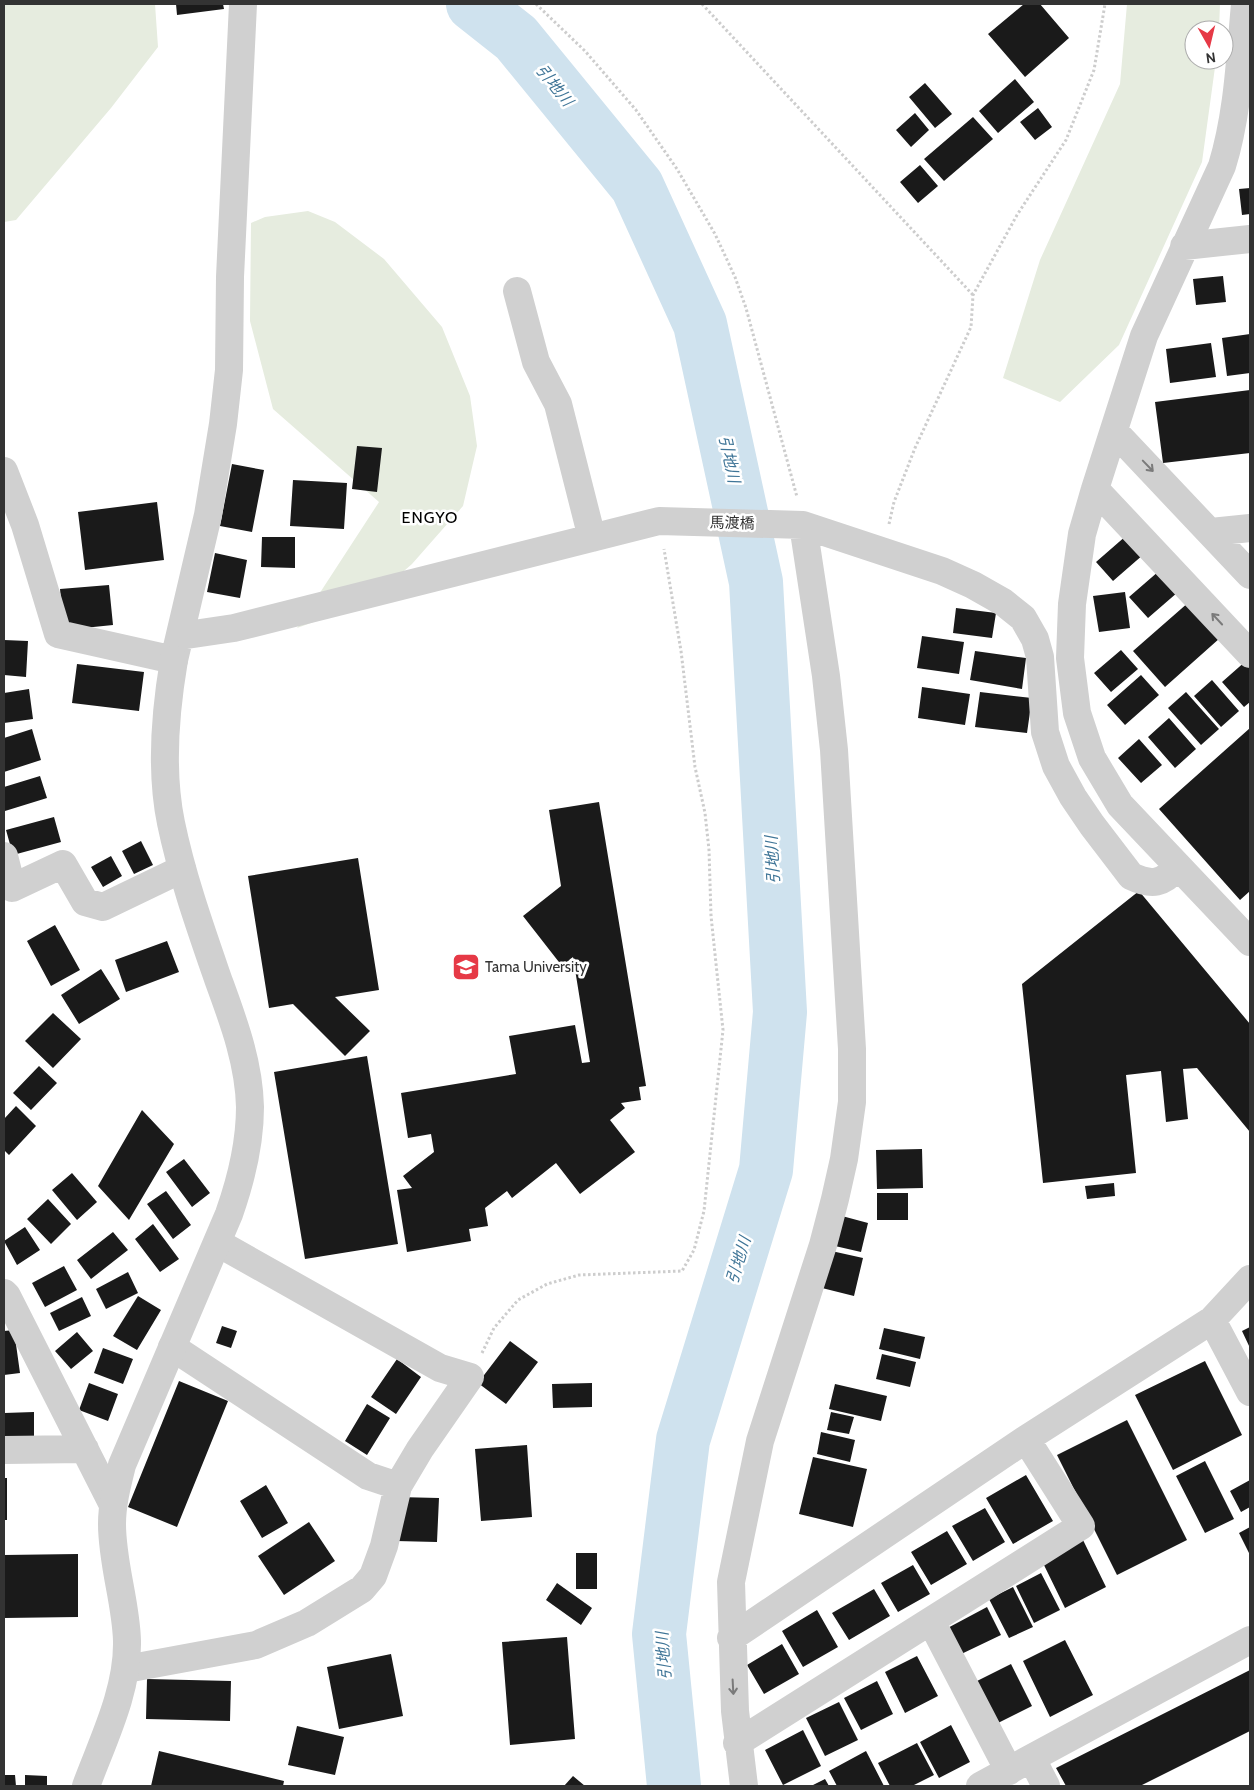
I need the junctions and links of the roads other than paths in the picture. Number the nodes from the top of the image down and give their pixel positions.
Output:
1 (243, 4) edge
2 (1245, 4) edge
3 (1239, 144) edge
4 (1250, 240) edge
5 (1184, 246) junction
6 (517, 291) dead end
7 (1114, 431) junction
8 (4, 471) edge
9 (1095, 489) junction
10 (797, 525) junction
11 (1250, 528) edge
12 (1211, 532) junction
13 (592, 538) junction
14 (1250, 576) edge
15 (177, 648) junction
16 (1250, 654) edge
17 (4, 856) edge
18 (1178, 866) junction
19 (182, 869) junction
20 (1250, 942) edge
21 (218, 1243) junction
22 (1250, 1279) edge
23 (4, 1293) edge
24 (1212, 1320) junction
25 (172, 1347) junction
26 (1250, 1392) edge
27 (1026, 1439) junction
28 (85, 1449) junction
29 (4, 1450) edge
30 (398, 1486) junction
31 (112, 1505) junction
32 (930, 1621) junction
33 (731, 1638) junction
34 (1250, 1640) edge
35 (126, 1669) junction
36 (737, 1743) junction
37 (1020, 1765) junction
38 (86, 1786) edge
39 (744, 1786) edge
40 (980, 1786) edge
41 (1046, 1786) edge

1 - 15 street
2 - 3 street
3 - 5 street
4 - 5 street
5 - 7 street
6 - 13 street
7 - 9 street
7 -> 12 street
8 - 15 street
16 -> 9 street
9 - 18 street
10 - 13 street, 馬渡橋
10 - 18 street, 馬渡橋
10 - 33 street
11 - 12 street
12 - 14 street
13 - 15 street, 馬渡橋
15 - 19 street
17 - 19 street
18 - 20 street
19 - 21 street
21 - 25 street
21 - 30 street
22 - 24 street
23 - 28 street
24 - 26 street
24 - 27 street
25 - 30 street
25 - 31 street
27 - 32 street
27 - 33 street
28 - 29 street
28 - 31 street
30 - 35 street
31 - 35 street
32 - 36 street
32 - 37 street
33 -> 36 street
34 - 37 street
35 - 38 street
36 - 39 street
37 - 40 street
37 - 41 street

